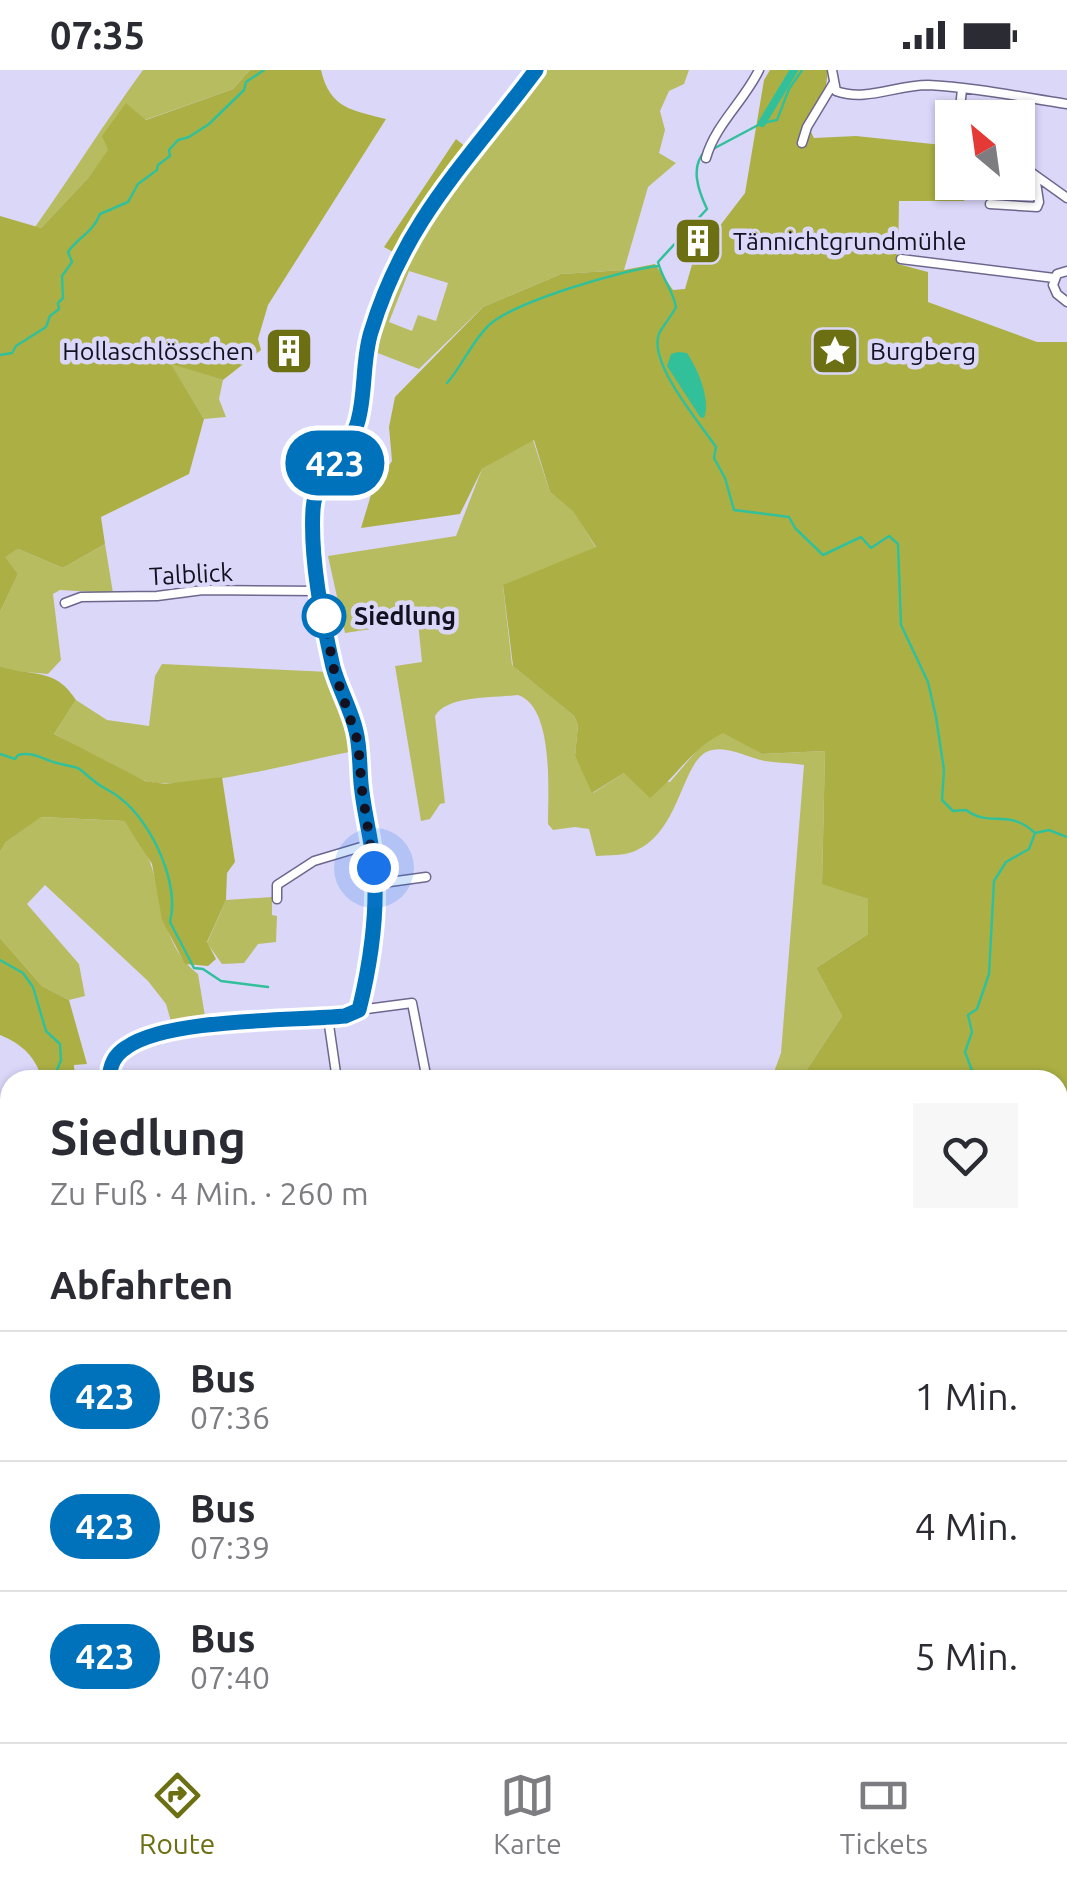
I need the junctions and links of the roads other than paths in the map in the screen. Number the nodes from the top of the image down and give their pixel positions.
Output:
1 (536, 70) edge
2 (759, 70) edge
3 (832, 70) edge
4 (832, 84) junction
5 (962, 89) junction
6 (961, 100) edge
7 (1067, 104) edge
8 (802, 143) dead end
9 (706, 158) dead end
10 (1035, 176) joint
11 (1067, 198) edge
12 (990, 204) dead end
13 (901, 259) dead end
14 (1067, 270) edge
15 (1054, 278) junction
16 (1067, 302) edge
17 (320, 591) junction
18 (65, 602) dead end
19 (371, 844) junction
20 (426, 877) dead end
21 (375, 884) junction
22 (277, 898) dead end
23 (359, 1010) junction
24 (328, 1018) junction
25 (112, 1070) edge
26 (335, 1070) edge
27 (425, 1070) edge

1 - 17 street
2 - 9 street
3 - 4 street
4 - 5 street
4 - 8 street
5 - 6 street
5 - 7 street
10 - 11 street
10 - 12 street
13 - 15 street
14 - 15 street
15 - 16 street
17 - 18 street, Talblick
17 - 19 street
19 - 21 street
19 - 22 street
20 - 21 street
21 - 23 street
23 - 24 street
23 - 27 street
24 - 25 street
24 - 26 street

